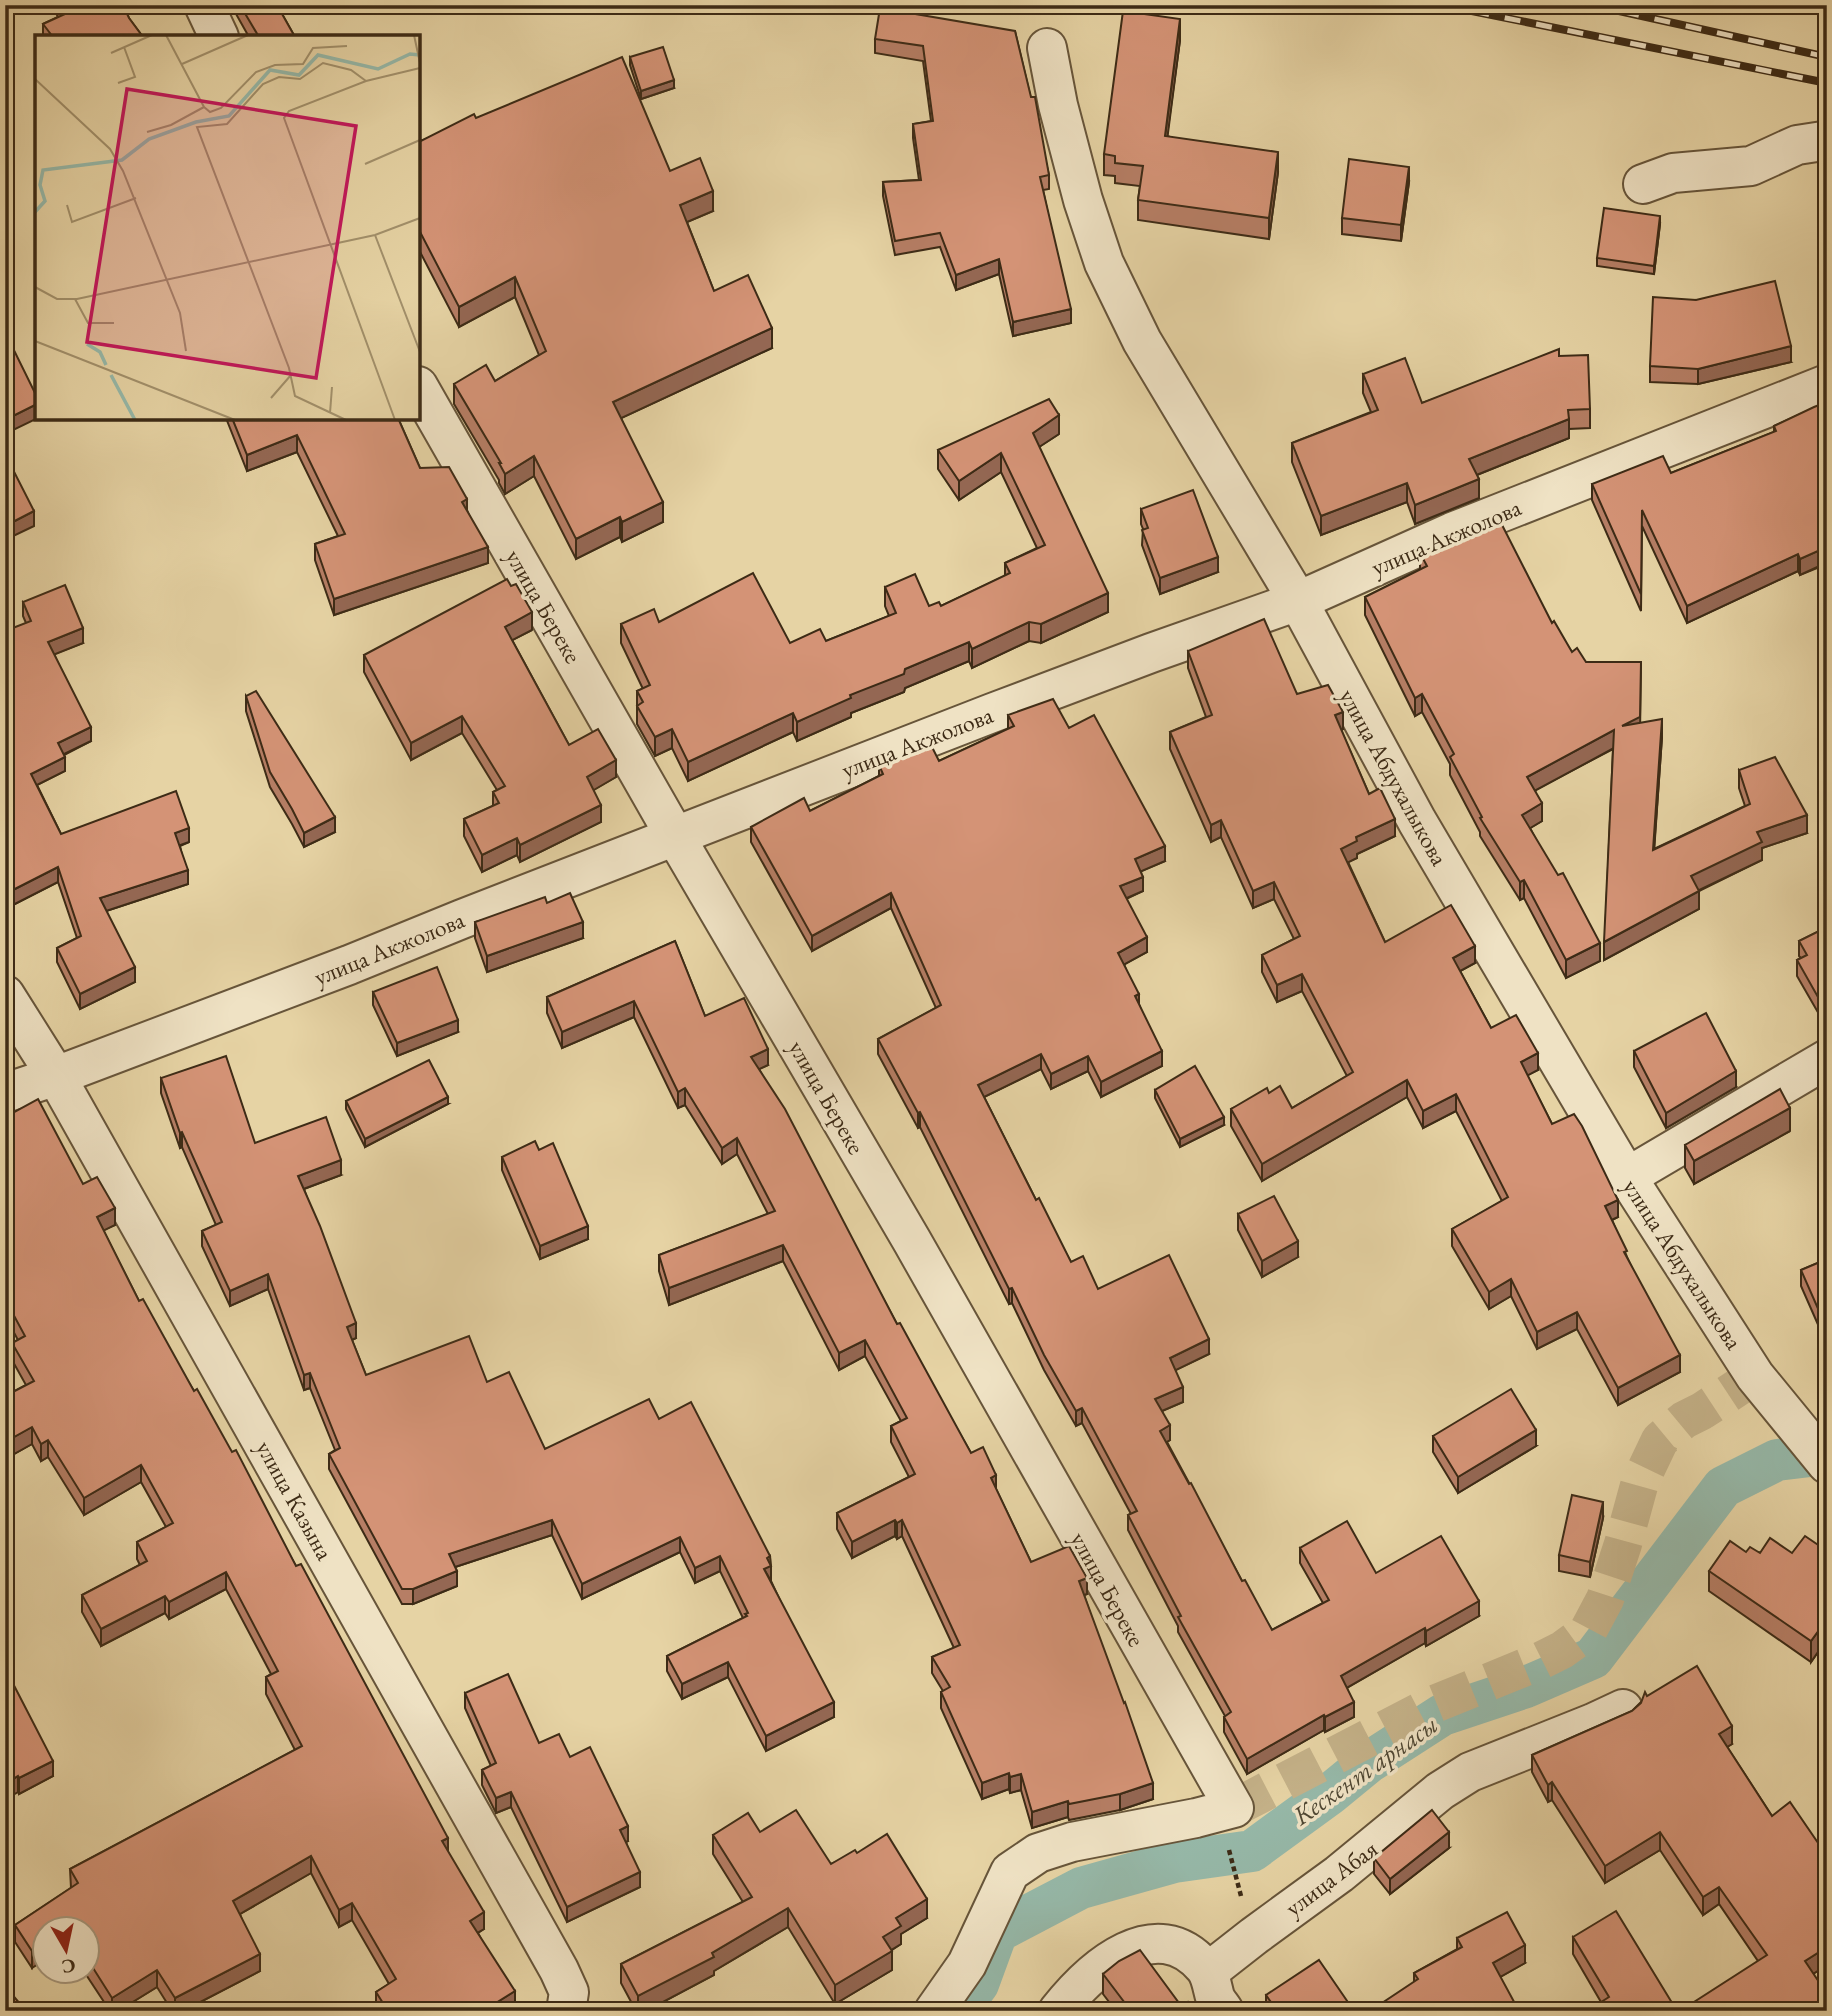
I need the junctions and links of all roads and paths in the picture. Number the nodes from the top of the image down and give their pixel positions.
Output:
1 (204, 5) edge
2 (218, 35) edge
3 (1047, 48) dead end
4 (1827, 142) edge
5 (1643, 184) dead end
6 (1827, 384) edge
7 (420, 390) edge
8 (1298, 601) junction
9 (675, 836) junction
10 (5, 995) edge
11 (1827, 1059) edge
12 (56, 1076) junction
13 (5, 1093) edge
14 (1627, 1177) junction
15 (1827, 1464) edge
16 (1623, 1709) dead end
17 (1229, 1849) dead end
18 (1237, 1883) dead end
19 (1208, 1972) junction
20 (566, 2011) edge
21 (934, 2011) edge
22 (1058, 2011) edge
23 (1224, 2011) edge

1 - 2 street
3 - 8 street, улица Абдухалыкова
4 - 5 street
6 - 8 street, улица Акжолова
7 - 9 street, улица Береке
8 - 9 street, улица Акжолова
8 - 14 street, улица Абдухалыкова
9 - 12 street, улица Акжолова
9 - 21 street, улица Береке
10 - 12 street, улица Казына
11 - 14 street
12 - 13 street, улица Акжолова
12 - 20 street, улица Казына
14 - 15 street, улица Абдухалыкова
16 - 19 street, улица Абая
17 - 18 path
19 - 22 street
19 - 23 street

